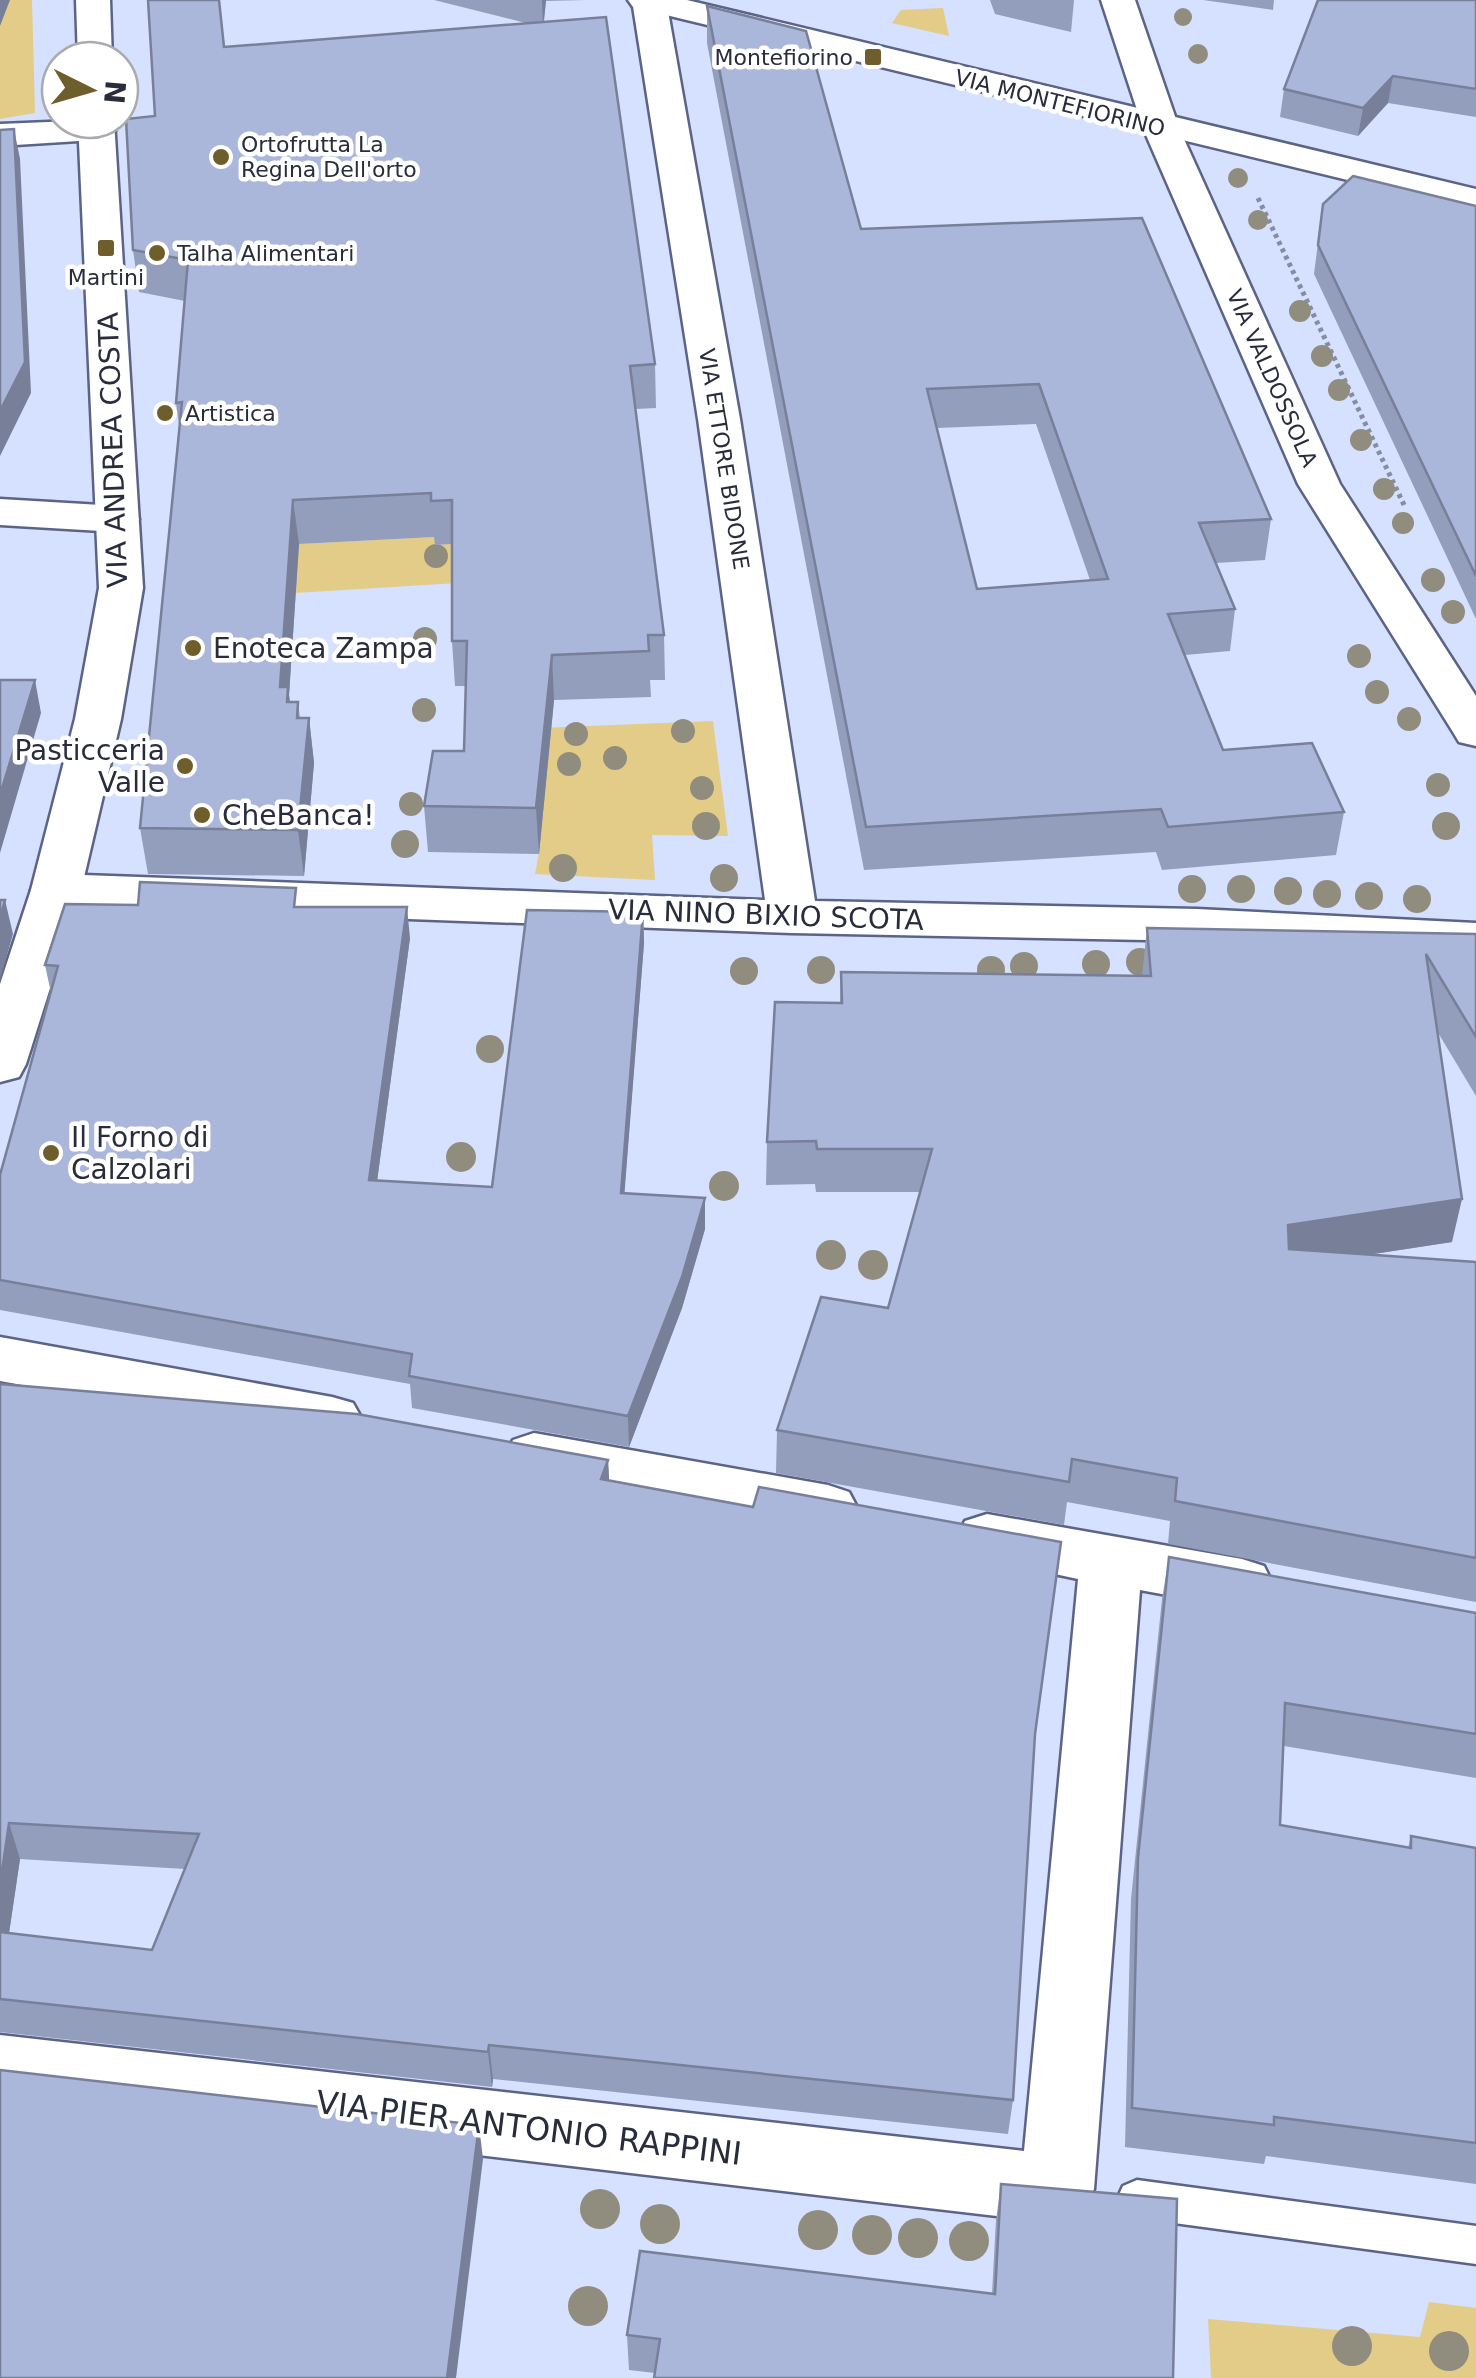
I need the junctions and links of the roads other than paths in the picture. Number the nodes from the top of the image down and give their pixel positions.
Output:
1 (93, 0) edge
2 (648, 0) edge
3 (1118, 0) edge
4 (94, 40) edge
5 (1161, 128) junction
6 (40, 131) edge
7 (0, 135) edge
8 (98, 140) edge
9 (1476, 200) edge
10 (0, 512) edge
11 (118, 519) junction
12 (1476, 732) edge
13 (56, 890) junction
14 (792, 917) junction
15 (1476, 939) edge
16 (5, 1036) edge
17 (0, 1359) edge
18 (389, 1430) edge
19 (486, 1447) edge
20 (876, 1518) edge
21 (935, 1528) edge
22 (1112, 1560) junction
23 (1303, 1596) edge
24 (0, 2067) edge
25 (1057, 2189) junction
26 (1476, 2244) edge

1 - 4 street
2 - 5 street, VIA MONTEFIORINO
2 - 14 street, VIA ETTORE BIDONE
3 - 5 street, VIA VALDOSSOLA
5 - 9 street, VIA MONTEFIORINO
5 - 12 street, VIA VALDOSSOLA
6 - 7 street
8 - 11 street, VIA ANDREA COSTA
10 - 11 street
11 - 13 street, VIA ANDREA COSTA
13 - 14 street, VIA NINO BIXIO SCOTA
13 - 16 street, VIA ANDREA COSTA
14 - 15 street, VIA NINO BIXIO SCOTA
17 - 18 street
19 - 20 street
21 - 22 street
22 - 23 street
22 - 25 street
24 - 25 street, VIA PIER ANTONIO RAPPINI
25 - 26 lane, VIA PIER ANTONIO RAPPINI

